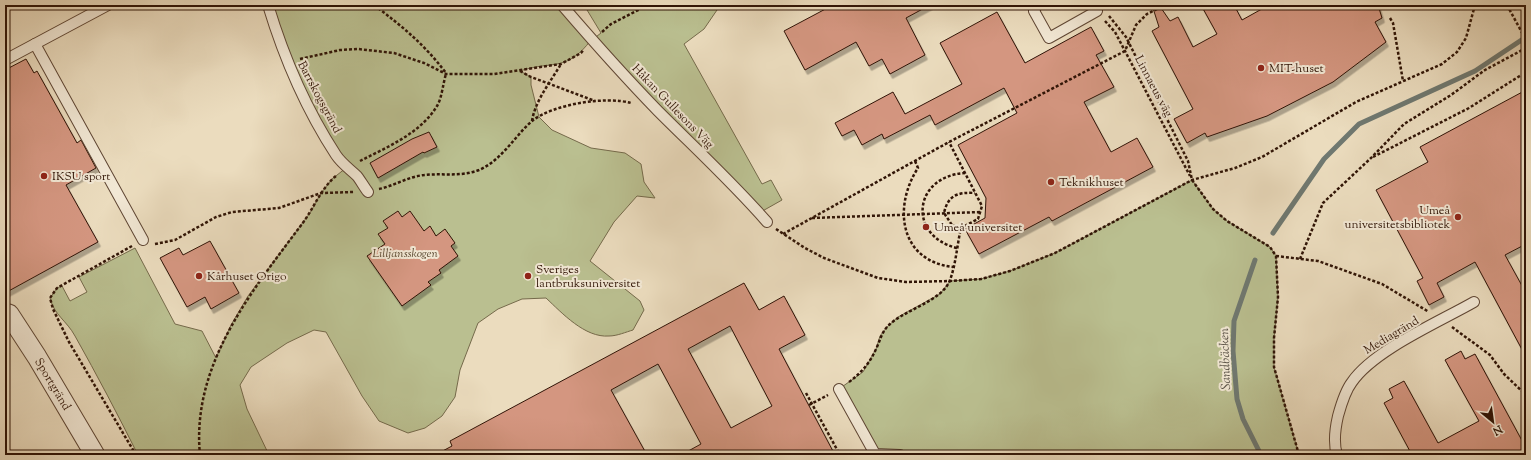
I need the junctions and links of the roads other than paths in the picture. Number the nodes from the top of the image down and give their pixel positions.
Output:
1 (108, 5) edge
2 (268, 5) edge
3 (562, 5) edge
4 (1037, 5) edge
5 (1101, 10) road end
6 (35, 44) junction
7 (5, 60) edge
8 (368, 192) road end
9 (767, 222) road end
10 (143, 240) road end
11 (1474, 302) dead end
12 (9, 314) dead end
13 (839, 389) road end
14 (95, 455) edge
15 (900, 455) edge
16 (1337, 455) edge

1 - 6 lane
2 - 8 lane, Barrskogsgränd
3 - 9 lane, Håkan Gullesons Väg
4 - 5 lane
6 - 7 lane
6 - 10 lane
11 - 16 lane, Mediagränd
12 - 14 street, Sportgränd
13 - 15 lane

